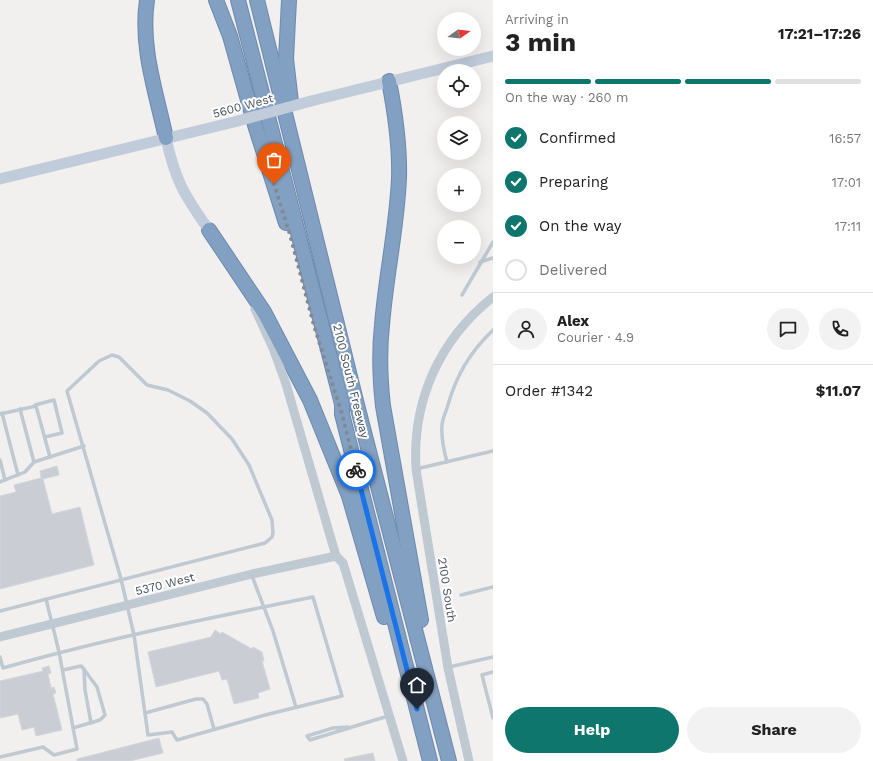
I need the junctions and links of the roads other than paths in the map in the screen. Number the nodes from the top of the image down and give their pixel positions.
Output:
1 (147, 0) edge
2 (216, 0) edge
3 (238, 0) edge
4 (257, 0) edge
5 (289, 0) edge
6 (297, 0) edge
7 (288, 34) junction
8 (493, 56) edge
9 (389, 81) junction
10 (166, 138) junction
11 (0, 179) edge
12 (209, 230) junction
13 (493, 242) edge
14 (493, 258) edge
15 (481, 260) edge
16 (481, 262) edge
17 (478, 264) edge
18 (462, 295) dead end
19 (493, 297) edge
20 (493, 330) edge
21 (35, 405) junction
22 (357, 405) junction
23 (20, 409) junction
24 (1, 414) edge
25 (342, 414) junction
26 (45, 437) junction
27 (84, 446) junction
28 (493, 451) edge
29 (50, 457) junction
30 (0, 460) edge
31 (34, 462) junction
32 (447, 462) junction
33 (416, 469) junction
34 (18, 475) junction
35 (5, 480) junction
36 (0, 482) edge
37 (336, 556) junction
38 (252, 574) junction
39 (121, 580) junction
40 (493, 587) edge
41 (462, 595) dead end
42 (46, 599) junction
43 (126, 606) junction
44 (263, 607) junction
45 (0, 611) edge
46 (53, 624) junction
47 (134, 635) junction
48 (0, 637) edge
49 (59, 652) junction
50 (0, 657) edge
51 (493, 657) edge
52 (1, 668) edge
53 (84, 668) junction
54 (448, 668) junction
55 (63, 670) junction
56 (493, 672) edge
57 (296, 707) junction
58 (436, 707) junction
59 (417, 709) junction
60 (145, 714) junction
61 (389, 716) junction
62 (493, 718) edge
63 (91, 723) junction
64 (348, 727) junction
65 (73, 728) junction
66 (214, 729) junction
67 (0, 757) edge
68 (403, 761) edge
69 (430, 761) edge
70 (449, 761) edge
71 (469, 761) edge

1 - 10 highway
2 - 25 highway
3 - 25 highway, 2100 South Freeway
4 - 22 highway, 2100 South Freeway
5 - 7 highway
6 - 7 highway
7 - 22 highway
8 - 9 main road, 5600 West
9 - 10 main road, 5600 West, bridge
9 - 58 highway
10 - 11 main road, 5600 West
10 - 12 main road
12 - 37 street
12 - 59 highway
13 - 15 lane
14 - 16 lane
17 - 18 lane
19 - 33 street, 2100 South
20 - 32 lane
21 - 23 lane
21 - 26 lane
21 - 26 lane
22 - 58 highway, 2100 South Freeway
23 - 24 lane
23 - 31 lane
24 - 34 lane
25 - 59 highway, 2100 South Freeway
26 - 29 lane
27 - 29 lane
27 - 39 lane
27 - 39 lane
28 - 32 lane
29 - 31 lane
30 - 35 lane
31 - 34 lane
32 - 33 lane
33 - 54 street, 2100 South
34 - 35 lane
35 - 36 lane
37 - 38 street, 5370 West
37 - 61 street
38 - 43 street, 5370 West
38 - 44 lane
39 - 42 lane
39 - 43 lane
40 - 41 lane
42 - 45 lane
42 - 46 lane
43 - 46 street, 5370 West
43 - 47 lane
44 - 47 lane
44 - 57 lane
44 - 57 lane
46 - 48 street, 5370 West
46 - 49 lane
47 - 49 lane
47 - 60 lane
49 - 52 lane
49 - 55 lane
50 - 52 lane
51 - 54 lane
53 - 55 lane
53 - 63 lane
53 - 63 lane
54 - 71 street, 2100 South
55 - 65 lane
56 - 62 lane
57 - 66 lane
58 - 70 highway, 2100 South Freeway
59 - 69 highway, 2100 South Freeway
60 - 66 lane
60 - 66 lane
61 - 64 lane
61 - 68 street
63 - 65 lane
64 - 64 lane
65 - 67 lane

